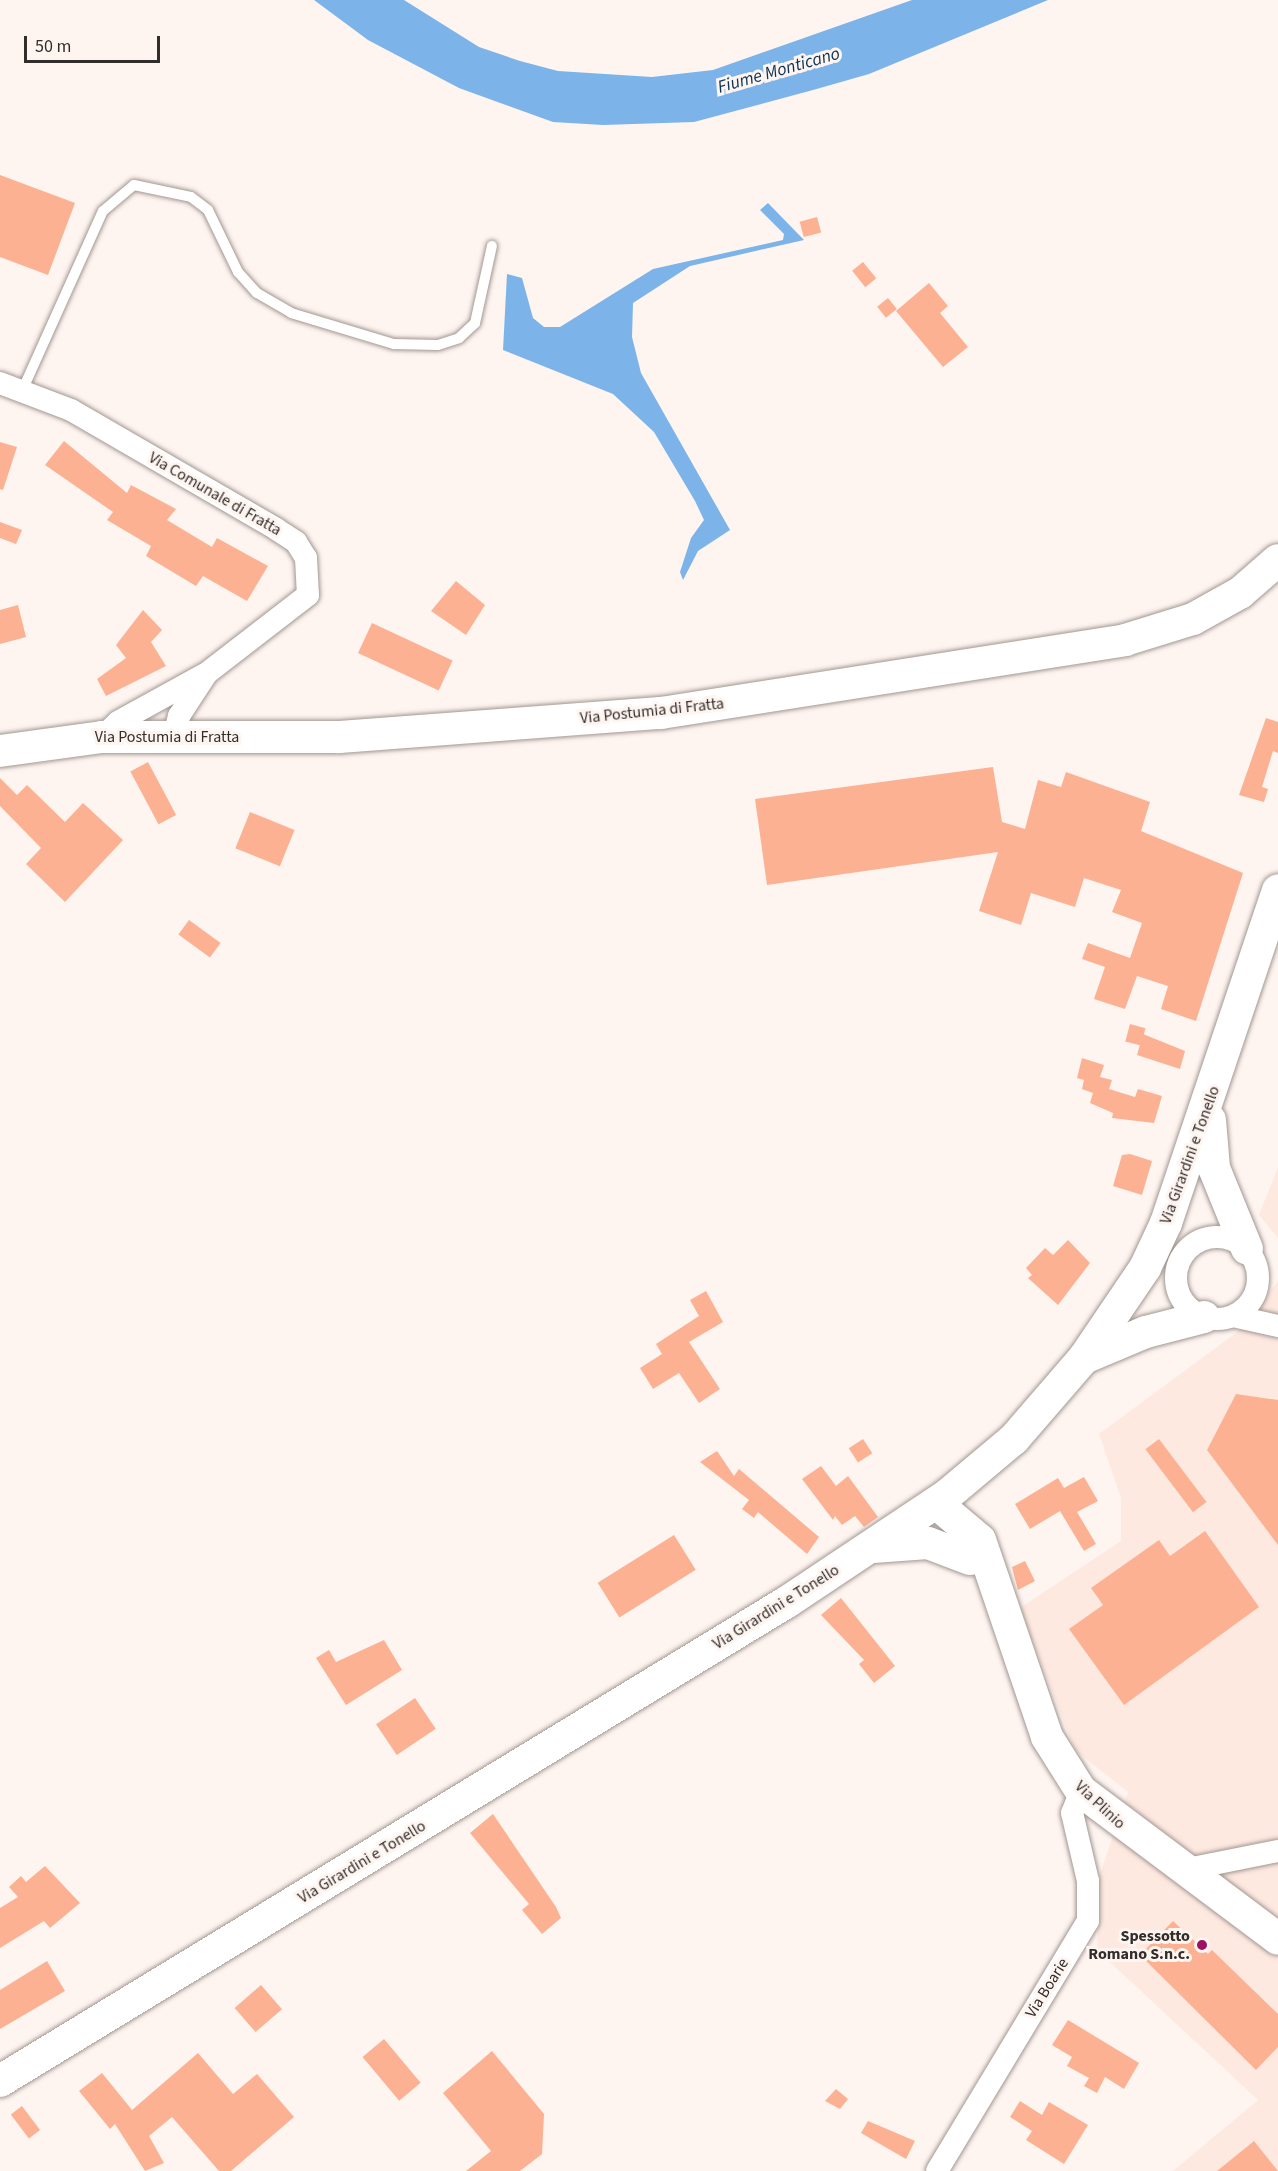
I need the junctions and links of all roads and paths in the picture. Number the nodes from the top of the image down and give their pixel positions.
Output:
1 (492, 246) dead end
2 (0, 383) edge
3 (22, 391) junction
4 (1278, 560) edge
5 (207, 673) junction
6 (174, 736) junction
7 (102, 737) junction
8 (0, 751) edge
9 (1278, 891) edge
10 (1209, 1104) junction
11 (1248, 1250) junction
12 (1278, 1280) edge
13 (1219, 1317) junction
14 (1278, 1326) edge
15 (1084, 1358) junction
16 (992, 1459) junction
17 (936, 1503) junction
18 (869, 1548) junction
19 (980, 1558) junction
20 (1081, 1791) junction
21 (1278, 1851) edge
22 (1183, 1870) junction
23 (1278, 1939) edge
24 (0, 2081) edge
25 (938, 2171) edge

1 - 3 lane
2 - 3 street, Via Comunale di Fratta
3 - 5 street, Via Comunale di Fratta
4 - 6 main road, Via Postumia di Fratta
5 - 6 street, Via Comunale di Fratta
5 - 7 street
6 - 7 main road, Via Postumia di Fratta
7 - 8 main road, Via Postumia di Fratta
9 - 10 main road, Via Girardini e Tonello
10 - 11 main road
10 - 15 main road, Via Girardini e Tonello
11 - 12 street
11 - 13 street
11 - 13 street
13 - 14 street
13 - 15 main road
15 - 16 main road, Via Girardini e Tonello
16 - 17 main road, Via Girardini e Tonello
16 - 19 main road
17 - 18 main road, Via Girardini e Tonello
17 - 19 main road, Via Plinio
18 - 19 main road
18 - 24 main road, Via Girardini e Tonello
19 - 20 main road, Via Plinio
20 - 22 main road, Via Plinio
20 - 25 street, Via Boarie
21 - 22 street
22 - 23 main road, Via Plinio

